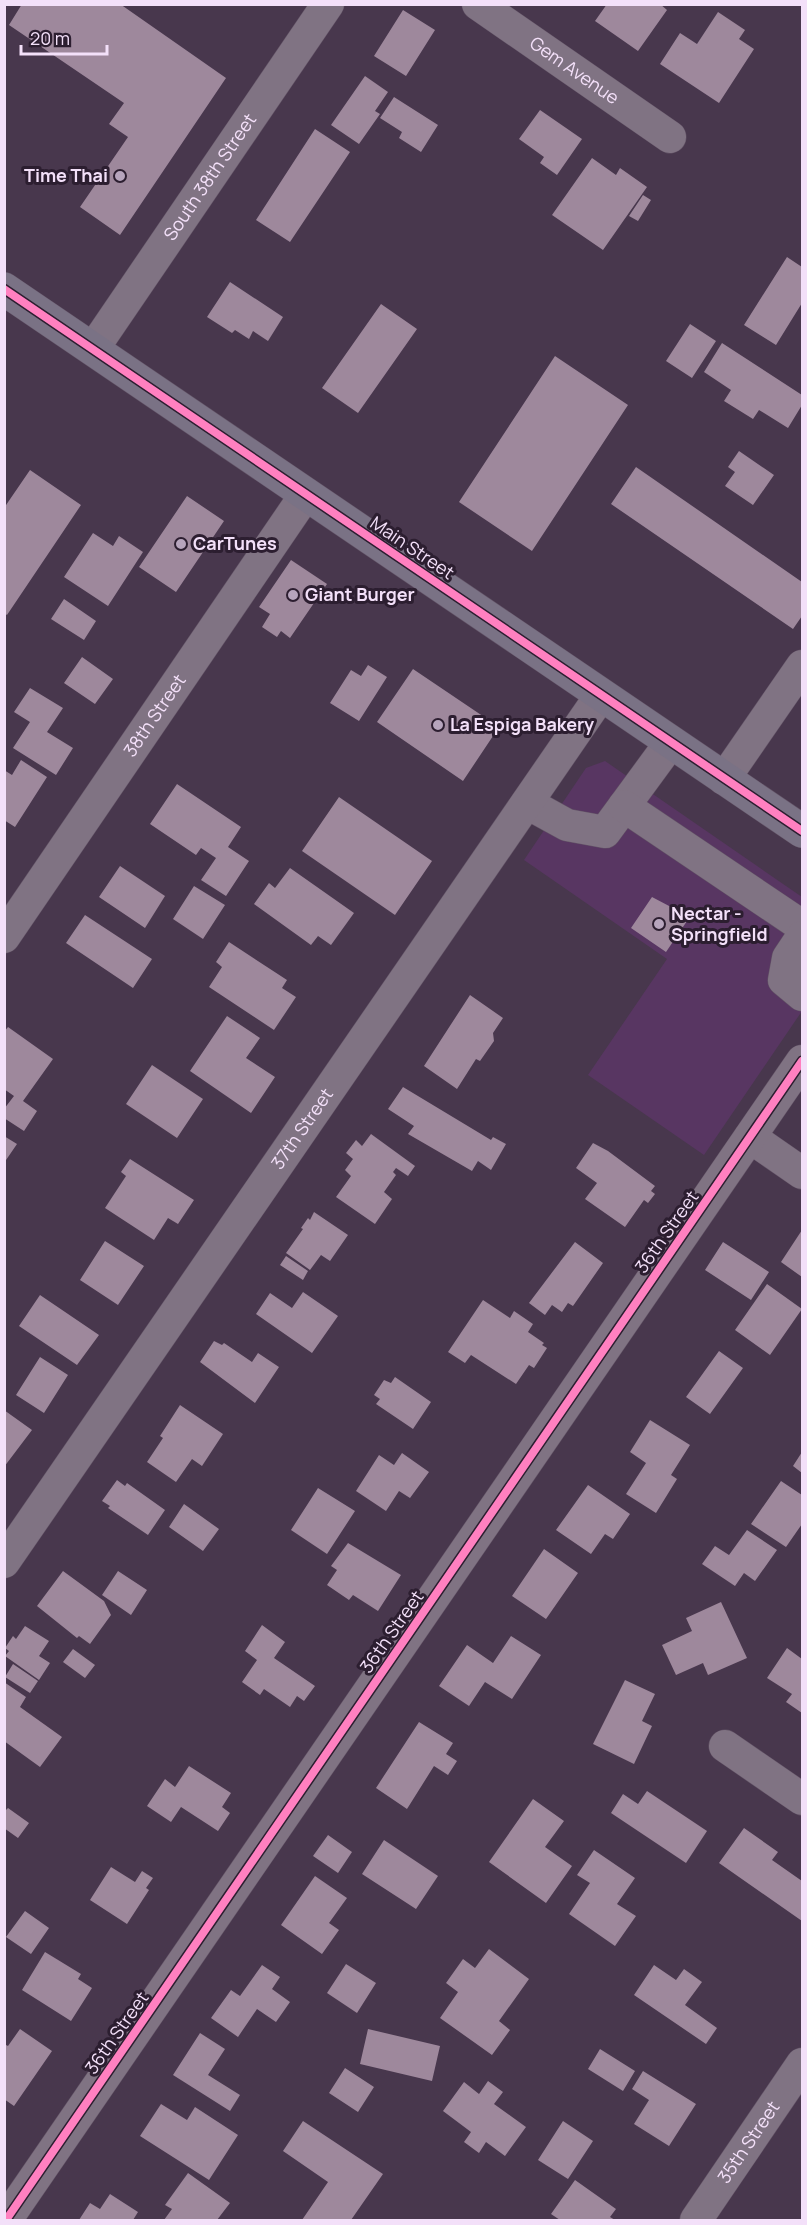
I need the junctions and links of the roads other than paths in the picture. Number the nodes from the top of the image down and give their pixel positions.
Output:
1 (328, 4) edge
2 (478, 4) edge
3 (670, 137) dead end
4 (4, 289) edge
5 (93, 349) junction
6 (306, 494) junction
7 (802, 666) edge
8 (601, 695) junction
9 (671, 742) junction
10 (724, 779) junction
11 (526, 803) junction
12 (624, 807) junction
13 (802, 831) edge
14 (802, 926) edge
15 (4, 937) edge
16 (802, 937) edge
17 (802, 995) edge
18 (802, 1061) edge
19 (750, 1137) junction
20 (802, 1173) edge
21 (4, 1562) edge
22 (724, 1746) dead end
23 (802, 1799) edge
24 (802, 2064) edge
25 (6, 2220) edge
26 (696, 2220) edge

1 - 5 street, South 38th Street
2 - 3 street, Gem Avenue
4 - 5 main road, Main Street
5 - 6 main road, Main Street
6 - 8 main road, Main Street
6 - 15 street, 38th Street
7 - 10 street
8 - 9 main road, Main Street
8 - 11 street, 37th Street
9 - 10 main road, Main Street
9 - 12 street
10 - 13 main road, Main Street
11 - 12 street
11 - 21 street, 37th Street
12 - 14 street
16 - 17 street
18 - 19 street, 36th Street
19 - 20 street
19 - 25 street, 36th Street
22 - 23 street
24 - 26 street, 35th Street

